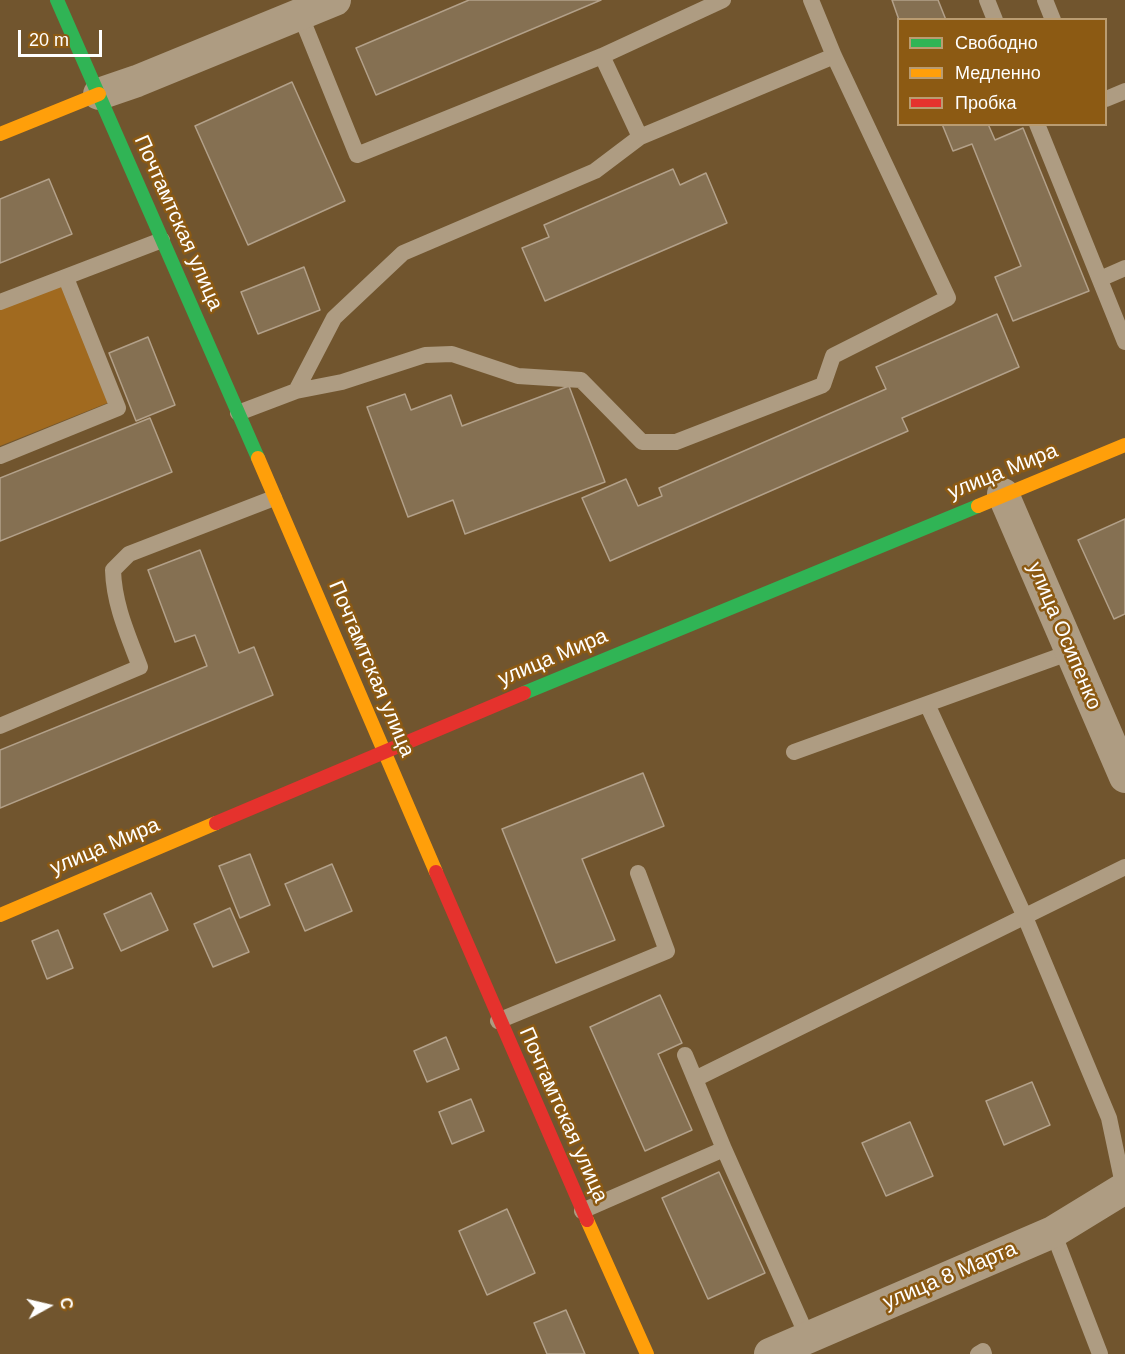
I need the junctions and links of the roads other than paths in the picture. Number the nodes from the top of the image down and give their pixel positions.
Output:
1 (57, 0) edge
2 (335, 0) edge
3 (723, 0) edge
4 (811, 0) edge
5 (987, 0) edge
6 (1045, 0) edge
7 (300, 14) junction
8 (994, 18) edge
9 (1052, 18) edge
10 (602, 56) junction
11 (834, 56) junction
12 (1125, 91) edge
13 (99, 94) junction
14 (1107, 99) edge
15 (1039, 126) edge
16 (0, 134) edge
17 (640, 137) junction
18 (162, 240) junction
19 (1125, 268) edge
20 (66, 278) junction
21 (1100, 279) junction
22 (0, 303) edge
23 (1125, 342) edge
24 (296, 391) junction
25 (238, 413) junction
26 (1125, 446) edge
27 (0, 456) edge
28 (1003, 494) junction
29 (274, 498) junction
30 (1071, 652) junction
31 (927, 704) junction
32 (0, 726) edge
33 (384, 751) junction
34 (794, 752) dead end
35 (1125, 777) edge
36 (1125, 867) edge
37 (638, 873) dead end
38 (0, 915) edge
39 (1025, 916) junction
40 (498, 1021) junction
41 (685, 1055) dead end
42 (695, 1079) junction
43 (724, 1149) junction
44 (1124, 1188) edge
45 (582, 1211) junction
46 (1053, 1232) junction
47 (808, 1338) junction
48 (647, 1354) edge
49 (771, 1354) edge
50 (978, 1354) edge
51 (984, 1354) edge
52 (1100, 1354) edge

1 - 13 street, Почтамтская улица
2 - 7 street
3 - 10 lane
4 - 11 lane
5 - 8 lane
6 - 9 lane
7 - 10 lane
7 - 13 street
10 - 17 lane
11 - 17 lane
11 - 24 lane
12 - 14 lane
13 - 16 street
13 - 18 street, Почтамтская улица
15 - 21 lane
17 - 24 lane
18 - 20 lane
18 - 25 street, Почтамтская улица
19 - 21 lane
20 - 22 lane
20 - 27 lane
21 - 23 lane
24 - 25 lane
25 - 29 street, Почтамтская улица
26 - 28 street, улица Мира
28 - 30 street, улица Осипенко
28 - 33 street, улица Мира
29 - 32 lane
29 - 33 street, Почтамтская улица
30 - 31 lane
30 - 35 street, улица Осипенко
31 - 34 lane
31 - 39 lane
33 - 38 street, улица Мира
33 - 40 street, Почтамтская улица
36 - 39 lane
37 - 40 lane
39 - 42 lane
39 - 44 lane
40 - 45 street, Почтамтская улица
41 - 42 lane
42 - 43 lane
43 - 45 lane
43 - 47 lane
44 - 46 street, улица 8 Марта
45 - 48 street, Почтамтская улица
46 - 47 street, улица 8 Марта
46 - 52 lane
47 - 49 street, улица 8 Марта
50 - 51 lane

